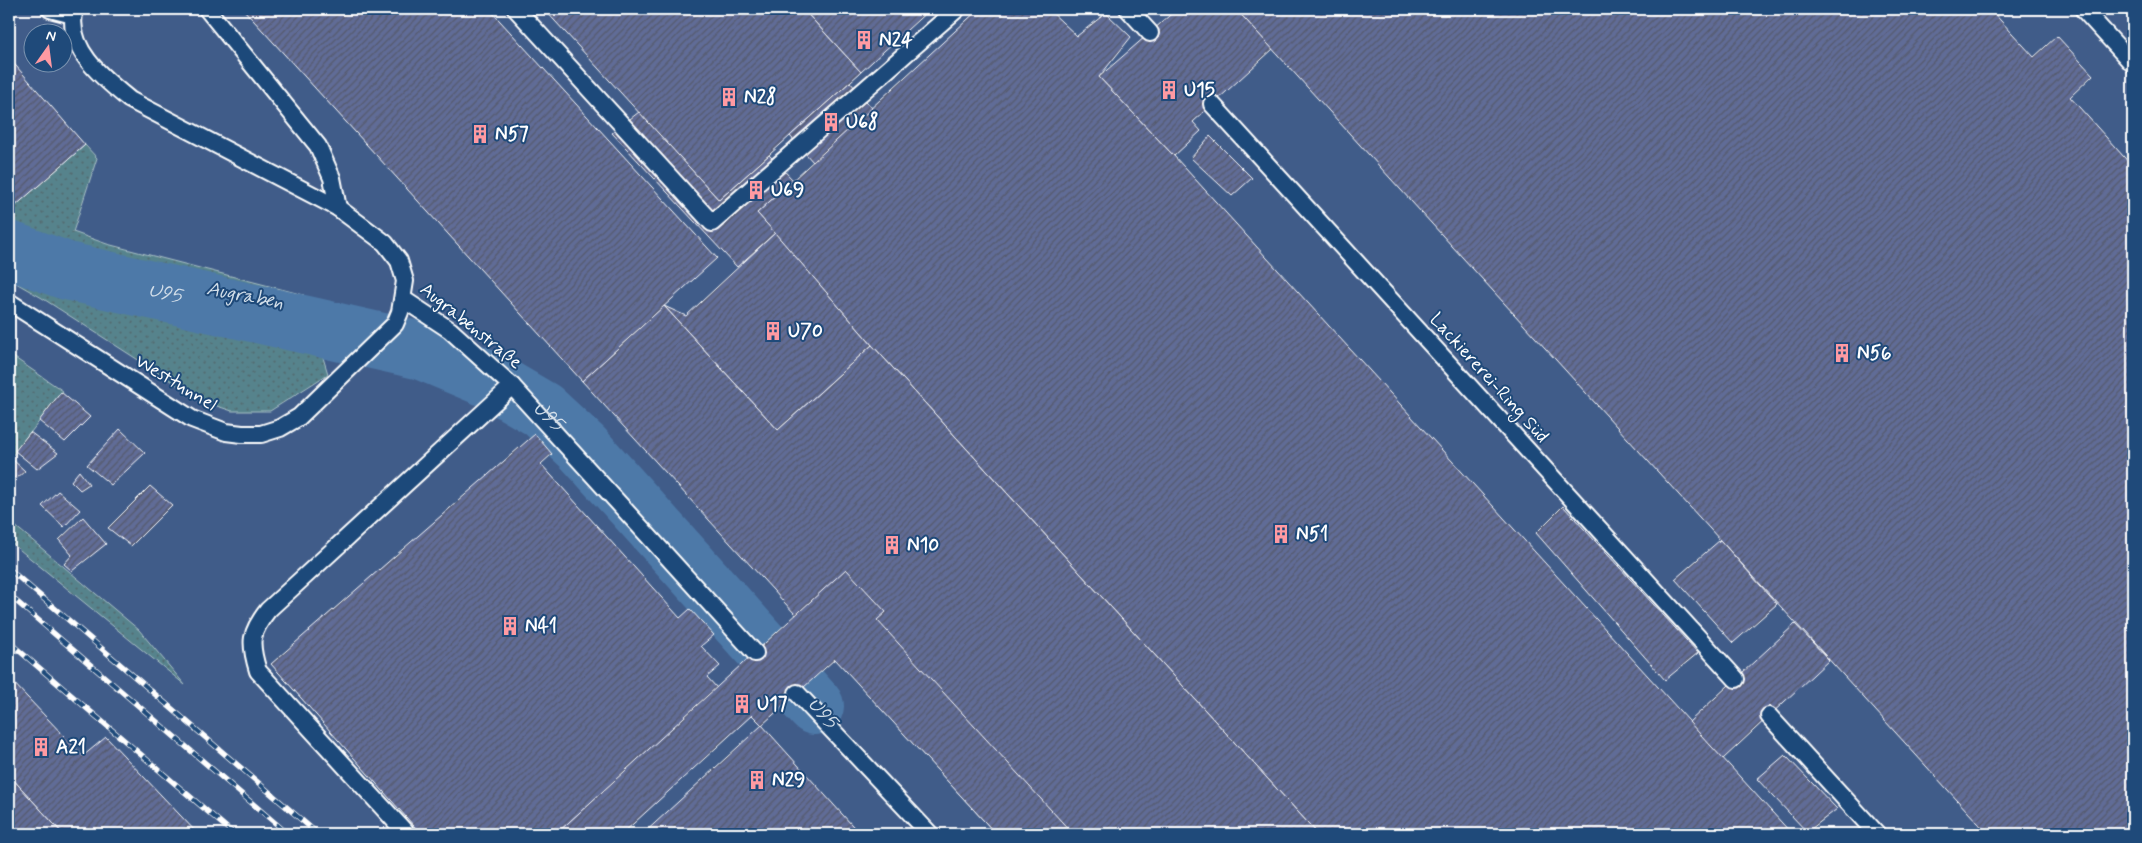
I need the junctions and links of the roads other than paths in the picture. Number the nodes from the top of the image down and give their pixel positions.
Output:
1 (50, 9) edge
2 (207, 9) edge
3 (516, 9) edge
4 (957, 9) edge
5 (1128, 9) edge
6 (2083, 9) edge
7 (74, 12) edge
8 (1150, 33) dead end
9 (2133, 64) edge
10 (1212, 104) dead end
11 (338, 208) junction
12 (403, 299) junction
13 (9, 302) edge
14 (512, 386) junction
15 (755, 652) dead end
16 (1736, 679) dead end
17 (797, 693) dead end
18 (1769, 716) dead end
19 (407, 834) edge
20 (930, 834) edge
21 (1877, 834) edge

1 - 7 lane
2 - 11 lane
3 - 4 lane
5 - 8 lane
6 - 9 lane
7 - 11 lane, Augrabenstraße
10 - 16 lane, Lackiererei-Ring Süd
11 - 12 lane, Augrabenstraße
12 - 13 lane, Westtunnel
12 - 14 lane, Augrabenstraße
14 - 15 lane, Augrabenstraße
14 - 19 lane
17 - 20 lane
18 - 21 lane

